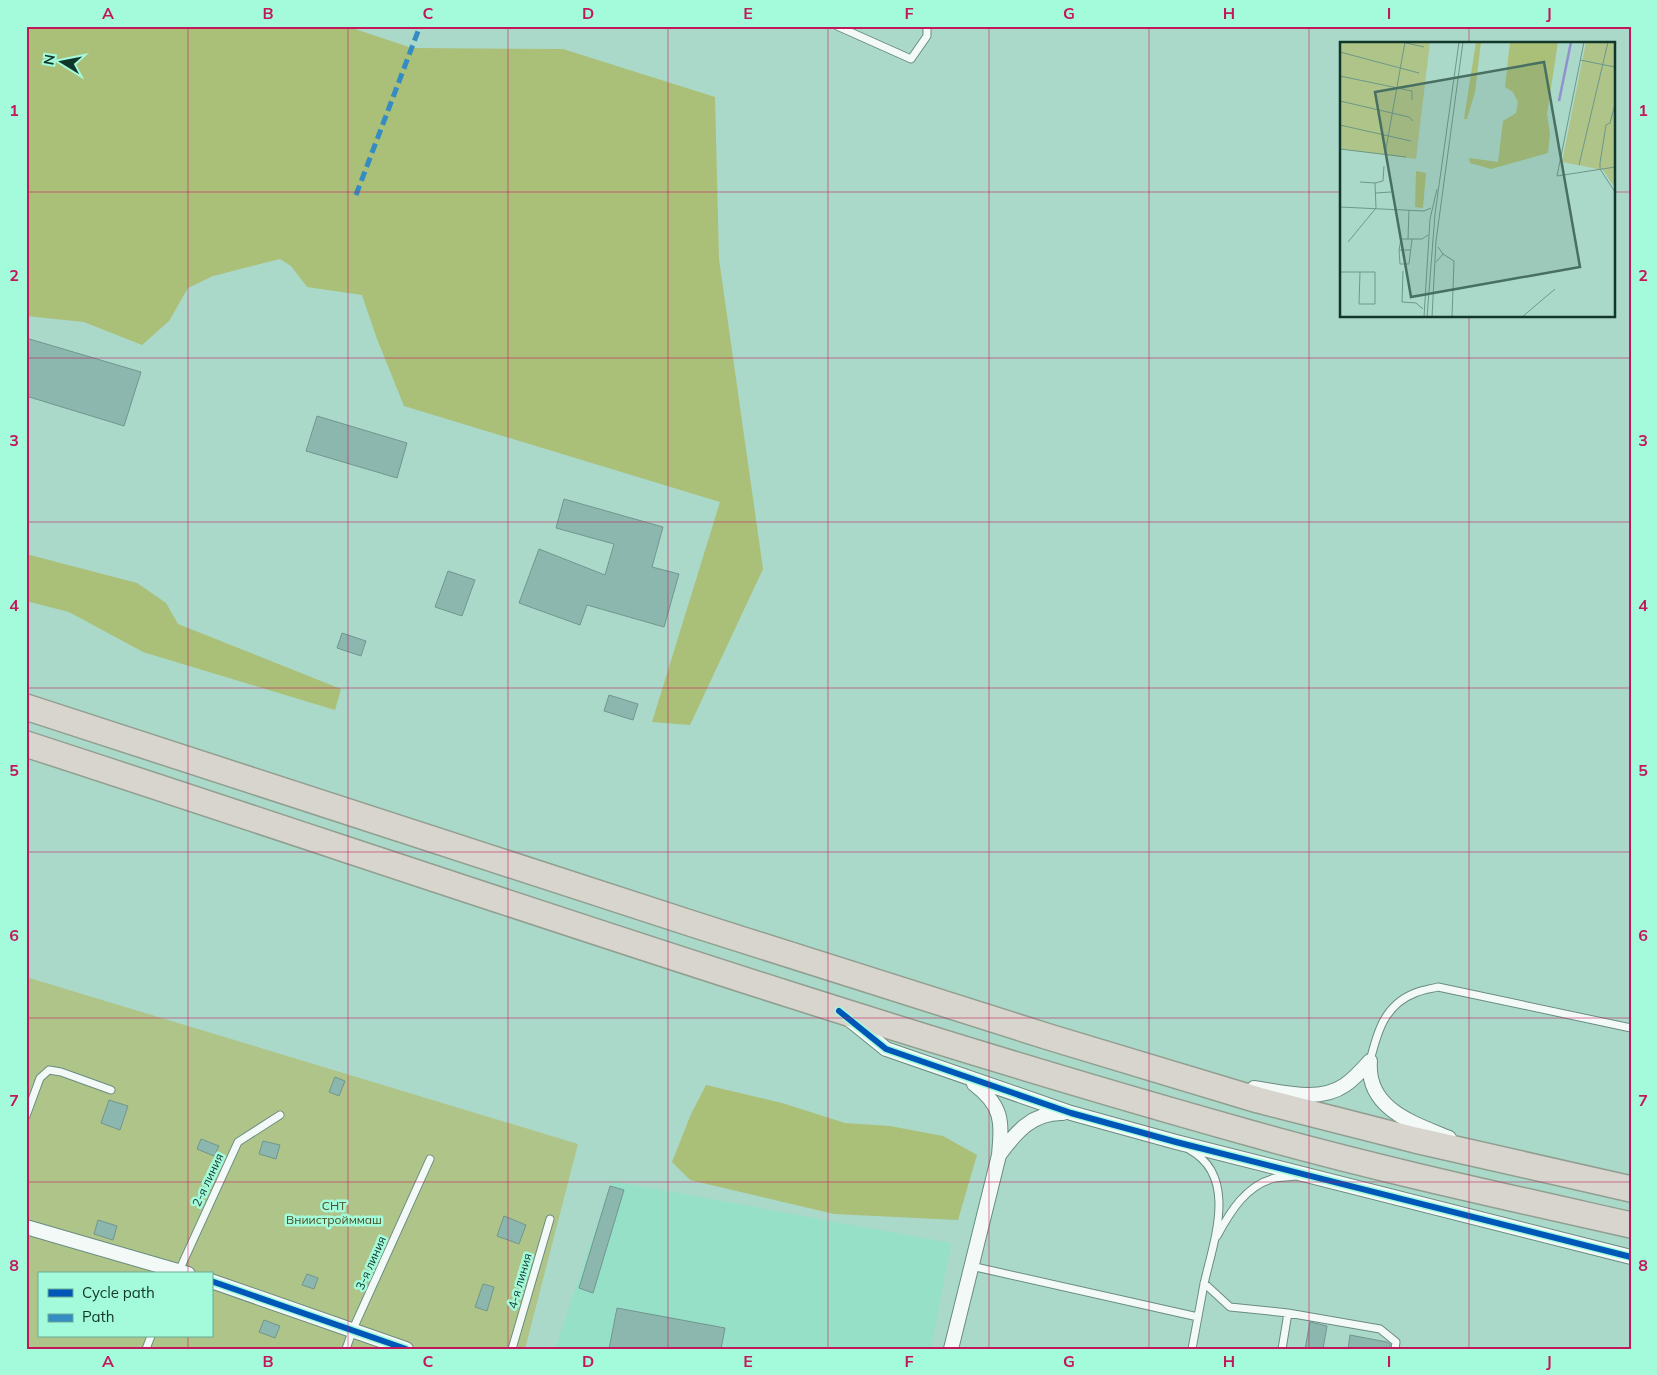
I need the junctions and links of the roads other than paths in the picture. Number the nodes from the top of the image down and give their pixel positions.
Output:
1 (837, 26) edge
2 (927, 26) edge
3 (26, 707) edge
4 (26, 744) edge
5 (839, 1011) junction
6 (1631, 1028) edge
7 (1370, 1061) junction
8 (966, 1077) junction
9 (1196, 1081) junction
10 (111, 1090) dead end
11 (1072, 1113) junction
12 (280, 1114) dead end
13 (26, 1116) edge
14 (1176, 1142) junction
15 (999, 1155) junction
16 (430, 1159) dead end
17 (1498, 1159) junction
18 (1306, 1175) junction
19 (1631, 1189) edge
20 (550, 1219) dead end
21 (1631, 1225) edge
22 (26, 1227) edge
23 (1215, 1240) junction
24 (1631, 1257) edge
25 (971, 1266) junction
26 (179, 1272) edge
27 (182, 1272) edge
28 (212, 1282) edge
29 (1204, 1283) junction
30 (1288, 1313) junction
31 (1198, 1317) junction
32 (353, 1329) junction
33 (346, 1349) edge
34 (406, 1349) edge
35 (512, 1349) edge
36 (952, 1349) edge
37 (1192, 1349) edge
38 (1282, 1349) edge
39 (1395, 1349) edge

1 - 2 lane
3 - 9 highway
4 - 5 highway
5 - 8 street
5 - 21 highway
6 - 7 lane
7 - 9 street
7 - 17 street
8 - 11 street
8 - 15 street
9 - 17 highway
10 - 13 lane
11 - 14 street
11 - 15 street
12 - 27 lane, 2-я линия
14 - 18 street
14 - 23 lane
15 - 25 street
16 - 32 lane, 3-я линия
17 - 19 highway
18 - 23 lane
18 - 24 street
20 - 35 lane, 4-я линия
22 - 26 street
23 - 29 lane
25 - 31 lane
25 - 36 street
28 - 32 street
29 - 30 lane
29 - 31 lane
30 - 38 lane
30 - 39 lane
31 - 37 lane
32 - 33 lane, 3-я линия
32 - 34 street

